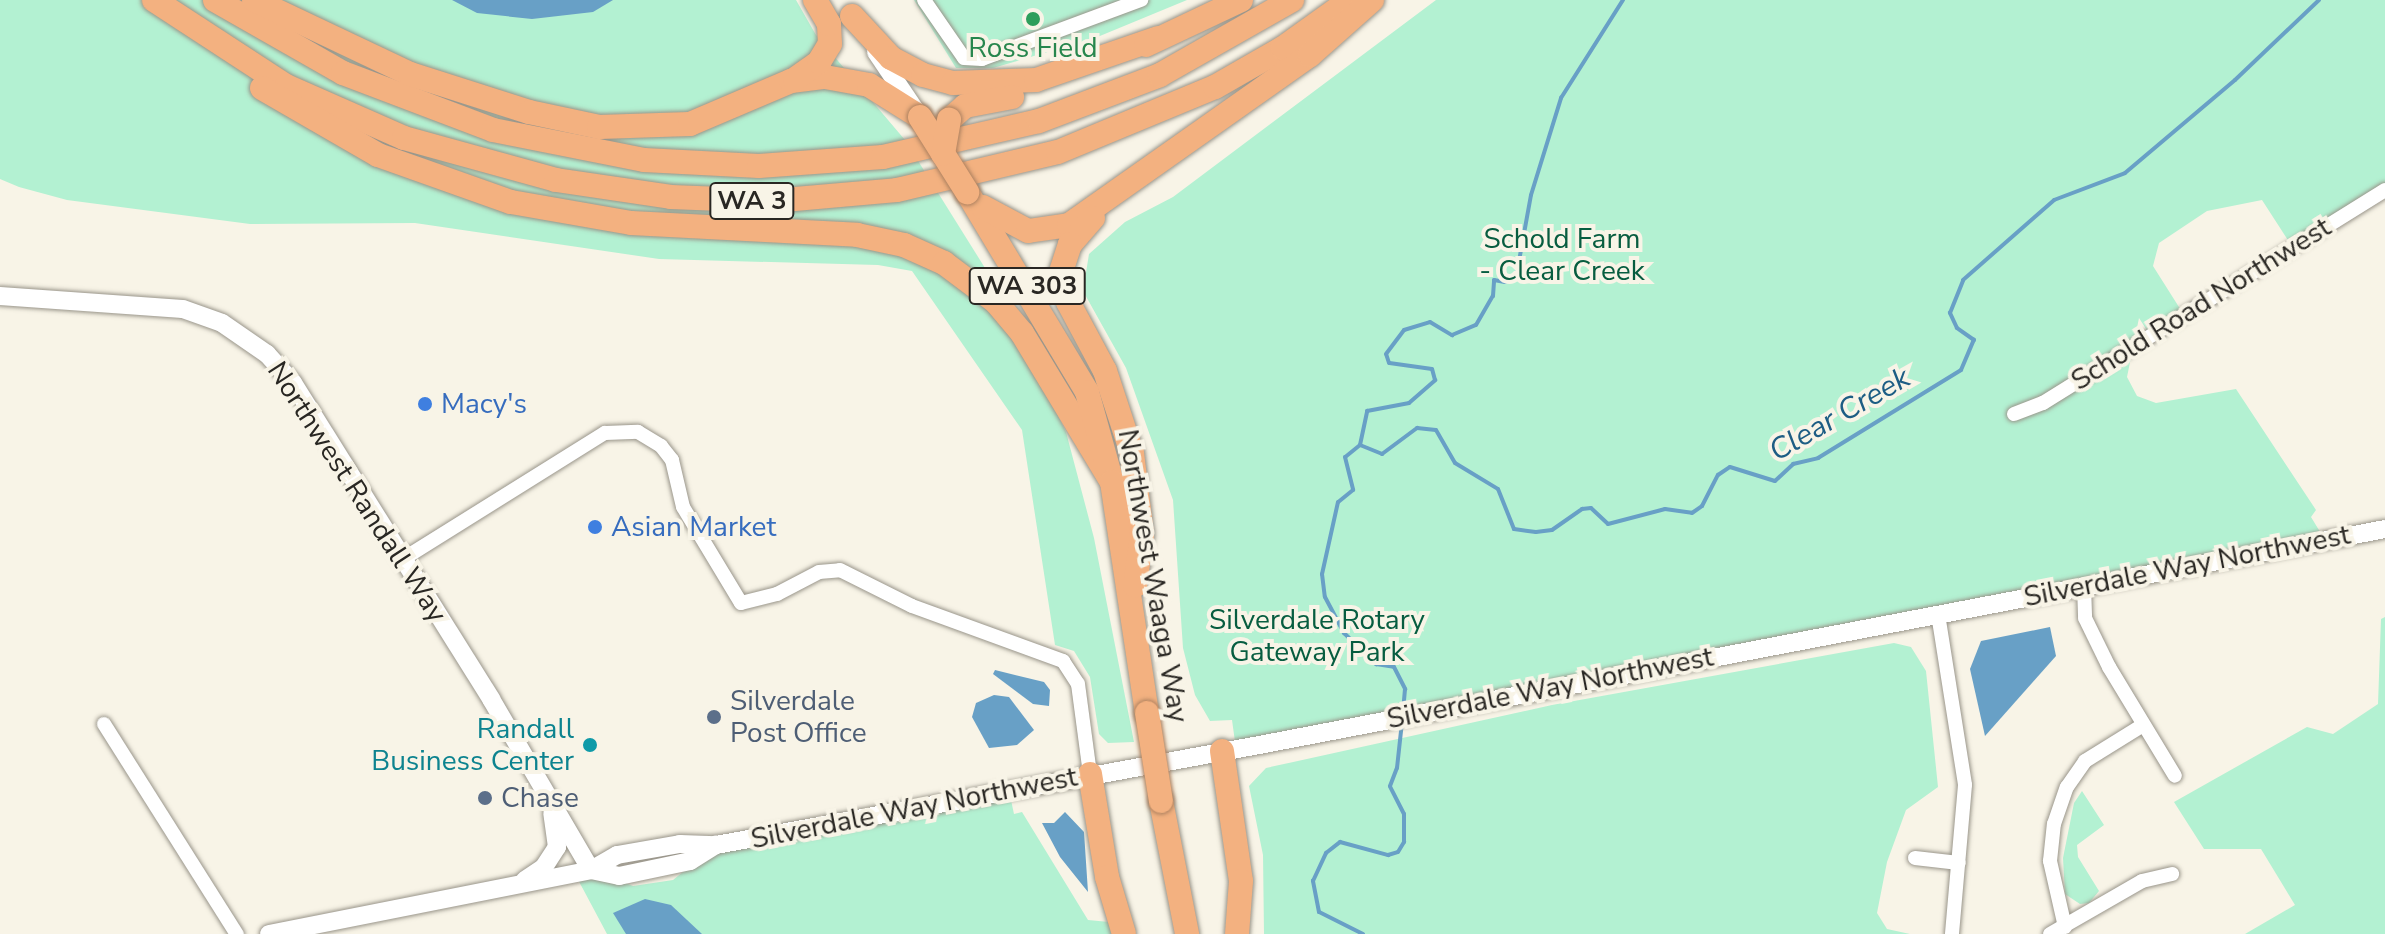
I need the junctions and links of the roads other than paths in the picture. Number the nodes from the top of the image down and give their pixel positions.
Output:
1 (152, 0) edge
2 (215, 0) edge
3 (254, 0) edge
4 (815, 0) edge
5 (924, 0) edge
6 (1141, 0) edge
7 (1241, 0) edge
8 (1292, 0) edge
9 (1350, 0) edge
10 (1372, 0) edge
11 (847, 8) edge
12 (1158, 38) junction
13 (791, 81) junction
14 (920, 117) junction
15 (943, 154) junction
16 (2385, 190) edge
17 (1115, 197) junction
18 (998, 224) junction
19 (0, 296) edge
20 (2014, 414) dead end
21 (1112, 482) junction
22 (2385, 529) edge
23 (403, 559) junction
24 (2084, 586) junction
25 (1132, 603) junction
26 (1938, 614) junction
27 (104, 724) dead end
28 (2143, 725) junction
29 (1222, 751) junction
30 (1090, 774) junction
31 (538, 776) junction
32 (2175, 776) dead end
33 (1161, 801) junction
34 (1915, 858) dead end
35 (1959, 863) junction
36 (591, 870) junction
37 (2172, 874) dead end
38 (506, 887) junction
39 (2065, 927) junction
40 (306, 930) edge
41 (237, 934) edge
42 (269, 934) edge
43 (1124, 934) edge
44 (1172, 934) edge
45 (1187, 934) edge
46 (1237, 934) edge
47 (1952, 934) edge
48 (2050, 934) edge

1 - 9 highway, WA 3
1 - 21 highway
2 - 8 highway, WA 3
3 - 13 highway
4 - 13 highway
5 - 6 street
7 - 12 highway
10 - 17 highway
11 - 12 highway
11 - 14 main road
12 - 15 highway, bridge
13 - 14 highway
14 - 15 highway, bridge
15 - 18 highway, bridge
16 - 20 street, Schold Road Northwest
17 - 18 highway
17 - 25 highway
18 - 21 highway, Northwest Waaga Way / WA 303
19 - 23 main road, Northwest Randall Way
21 - 25 highway, Northwest Waaga Way / WA 303
22 - 24 main road, Silverdale Way Northwest
23 - 30 street
23 - 31 main road, Northwest Randall Way
24 - 26 main road, Silverdale Way Northwest
24 - 28 street
25 - 33 highway, Northwest Waaga Way / WA 303, bridge
26 - 29 main road, Silverdale Way Northwest
26 - 35 street
27 - 41 street
28 - 32 street
28 - 39 street
29 - 30 main road, Silverdale Way Northwest
29 - 46 highway
30 - 36 main road, Silverdale Way Northwest
30 - 43 highway
31 - 36 main road, Northwest Randall Way
31 - 38 main road
33 - 44 highway, WA 303
33 - 45 highway, WA 303
34 - 35 street
35 - 47 street
36 - 38 main road, Silverdale Way Northwest
37 - 39 street
38 - 40 main road, Silverdale Way Northwest
39 - 48 street
40 - 42 main road, Silverdale Way Northwest

